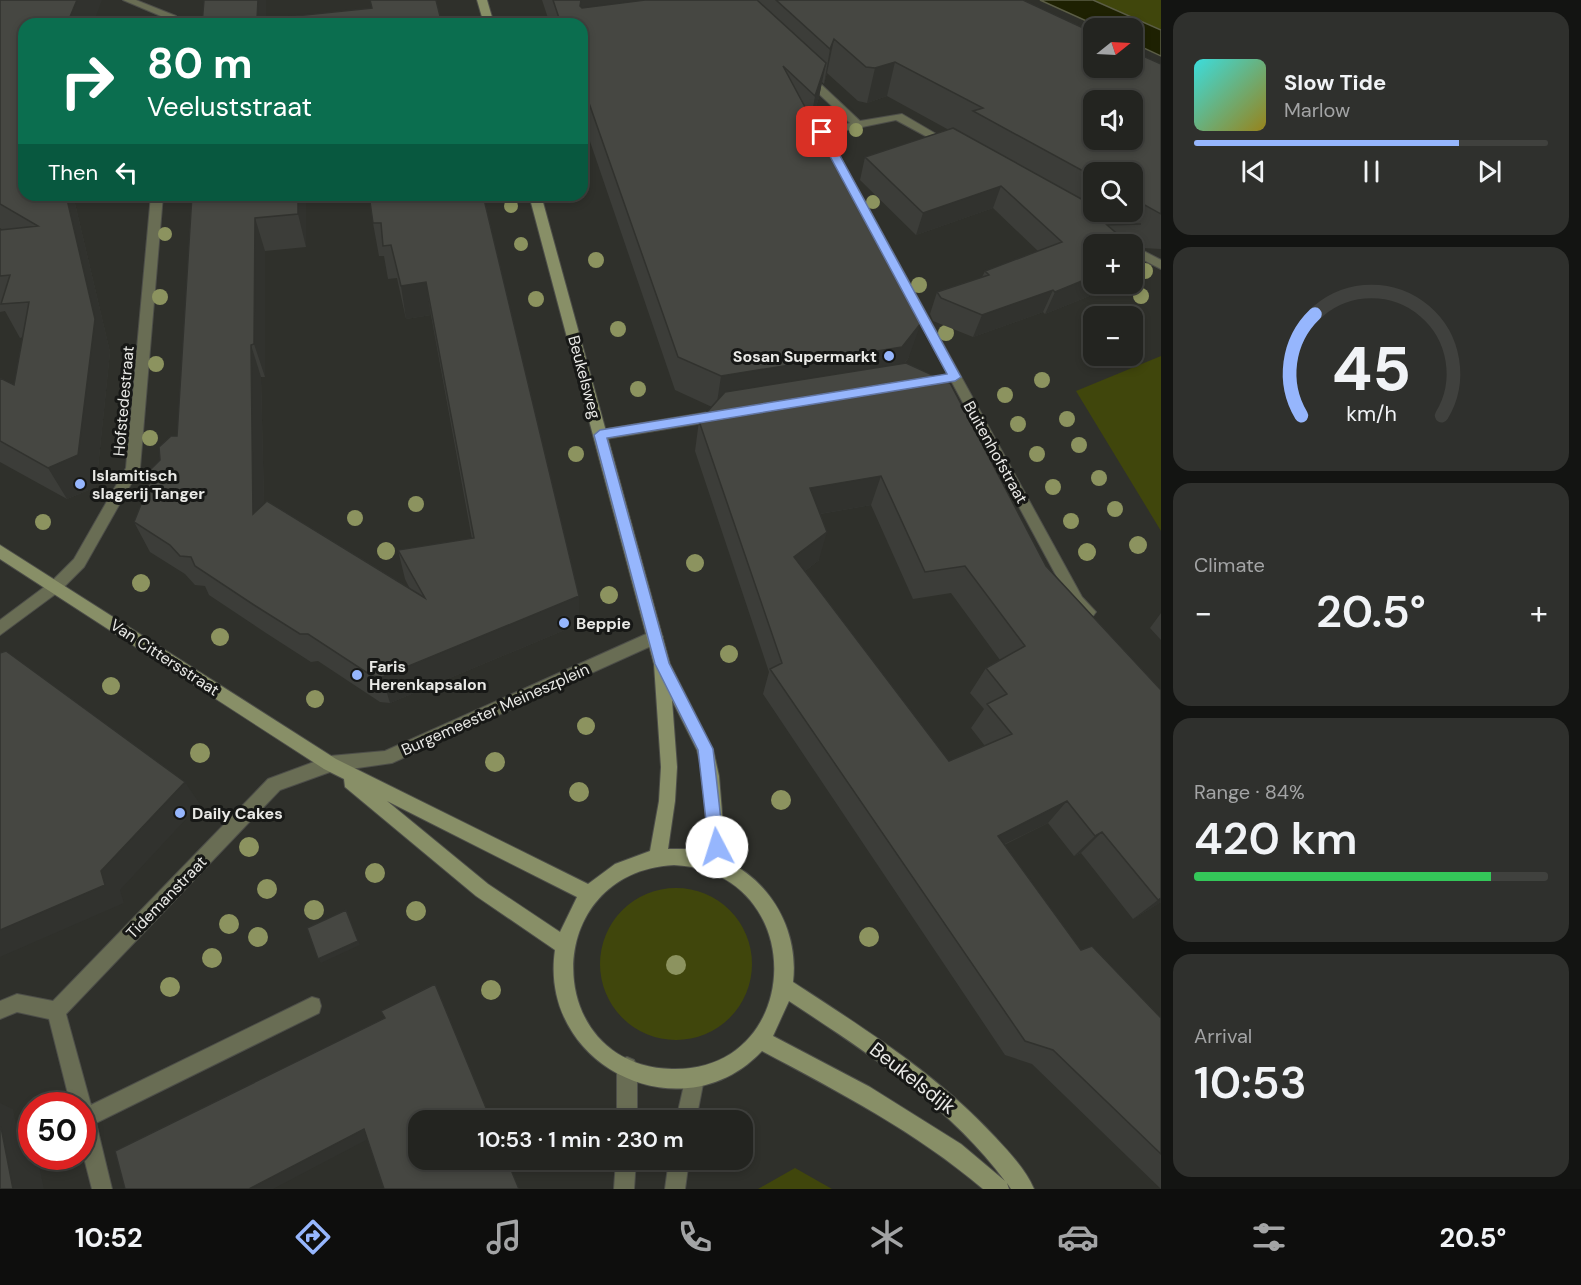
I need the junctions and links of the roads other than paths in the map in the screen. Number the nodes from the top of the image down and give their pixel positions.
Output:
1 (128, 0) edge
2 (482, 0) edge
3 (173, 18) edge
4 (487, 18) edge
5 (799, 70) edge
6 (856, 123) junction
7 (960, 151) edge
8 (157, 201) edge
9 (537, 201) edge
10 (1143, 255) edge
11 (1161, 266) edge
12 (733, 413) edge
13 (600, 435) junction
14 (0, 551) edge
15 (56, 586) junction
16 (1100, 625) edge
17 (0, 629) edge
18 (655, 637) junction
19 (662, 664) junction
20 (330, 764) junction
21 (658, 856) junction
22 (718, 867) junction
23 (587, 893) junction
24 (565, 946) junction
25 (784, 987) junction
26 (312, 1006) dead end
27 (0, 1010) edge
28 (56, 1011) junction
29 (761, 1040) junction
30 (627, 1067) junction
31 (694, 1079) junction
32 (78, 1092) edge
33 (96, 1105) edge
34 (627, 1110) edge
35 (688, 1110) edge
36 (96, 1164) edge
37 (625, 1170) edge
38 (678, 1170) edge
39 (102, 1189) edge
40 (624, 1189) edge
41 (675, 1189) edge
42 (999, 1189) edge
43 (1024, 1189) edge

1 - 3 street
2 - 4 main road
5 - 6 street
6 - 7 street
6 - 16 street, Buitenhofstraat
8 - 15 street, Hofstedestraat
9 - 13 main road, Beukelsweg
10 - 11 street
12 - 13 street
13 - 18 main road, Beukelsweg
14 - 15 main road, Van Cittersstraat
15 - 17 street, Hofstedestraat
15 - 20 main road, Van Cittersstraat
18 - 19 main road, Beukelsweg
18 - 20 street, Burgemeester Meineszplein
19 - 21 main road, Beukelsweg
19 - 22 main road, Beukelsweg
20 - 23 main road, Van Cittersstraat
20 - 24 main road, Van Cittersstraat
20 - 28 street, Tidemanstraat
21 - 22 main road
21 - 23 main road
22 - 25 main road
23 - 24 main road
24 - 30 main road
25 - 29 main road
25 - 43 main road, Beukelsdijk
26 - 33 street
27 - 28 street
28 - 32 street
29 - 31 main road
29 - 42 main road, Beukelsdijk
30 - 31 main road
30 - 34 street
31 - 35 street
36 - 39 street
37 - 40 street
38 - 41 street

